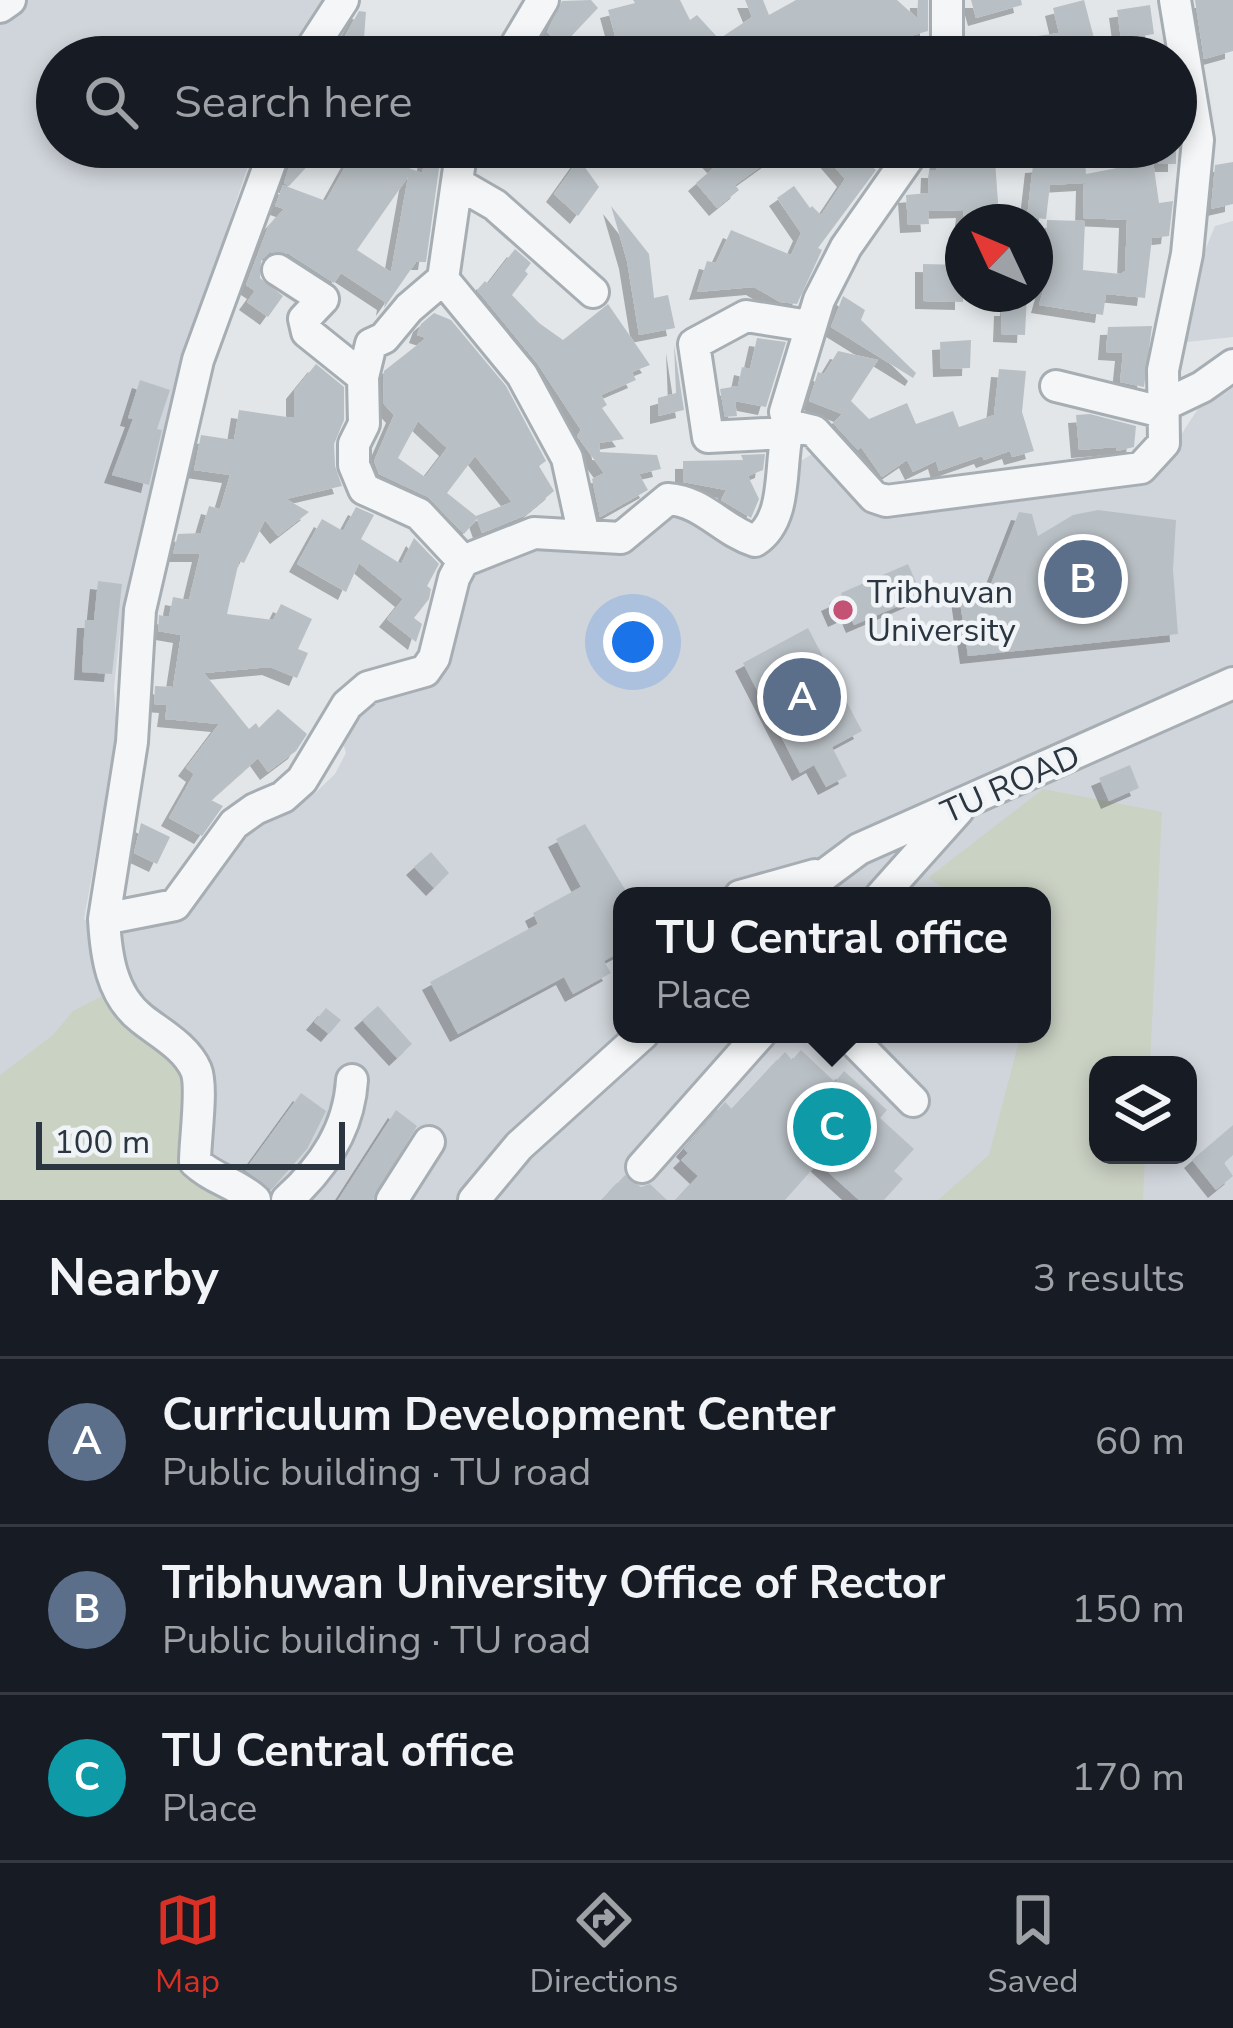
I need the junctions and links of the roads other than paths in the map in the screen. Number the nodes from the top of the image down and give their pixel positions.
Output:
1 (10, 0) edge
2 (343, 0) edge
3 (543, 0) edge
4 (947, 0) edge
5 (1175, 0) edge
6 (0, 7) edge
7 (320, 36) edge
8 (522, 36) edge
9 (947, 36) edge
10 (1181, 36) edge
11 (268, 168) edge
12 (459, 168) edge
13 (901, 168) edge
14 (1195, 168) edge
15 (457, 183) junction
16 (278, 270) dead end
17 (443, 279) junction
18 (593, 292) dead end
19 (809, 326) junction
20 (1233, 364) edge
21 (363, 376) junction
22 (1055, 386) dead end
23 (1166, 407) junction
24 (788, 429) junction
25 (584, 536) junction
26 (463, 561) junction
27 (1233, 683) edge
28 (962, 805) junction
29 (827, 873) junction
30 (767, 887) edge
31 (808, 887) edge
32 (889, 887) edge
33 (104, 919) junction
34 (633, 1043) edge
35 (752, 1043) edge
36 (857, 1043) edge
37 (352, 1080) dead end
38 (913, 1101) dead end
39 (429, 1142) dead end
40 (642, 1168) dead end
41 (255, 1200) edge
42 (287, 1200) edge
43 (392, 1200) edge
44 (474, 1200) edge

1 - 6 street
2 - 7 street
3 - 8 street
4 - 9 street
5 - 10 street
11 - 33 street
12 - 15 street
13 - 19 street
14 - 23 street
15 - 17 street
15 - 18 street
16 - 21 street
17 - 21 street
17 - 25 street
19 - 24 street
19 - 24 street
20 - 23 street
21 - 26 street
22 - 23 street
23 - 24 street
24 - 25 street
25 - 26 street
26 - 33 street
27 - 28 street, TU ROAD
28 - 29 street, TU ROAD
28 - 32 street
29 - 30 street
29 - 31 street, TU ROAD
33 - 41 street
34 - 44 street
35 - 40 street
36 - 38 street
37 - 42 street
39 - 43 street

